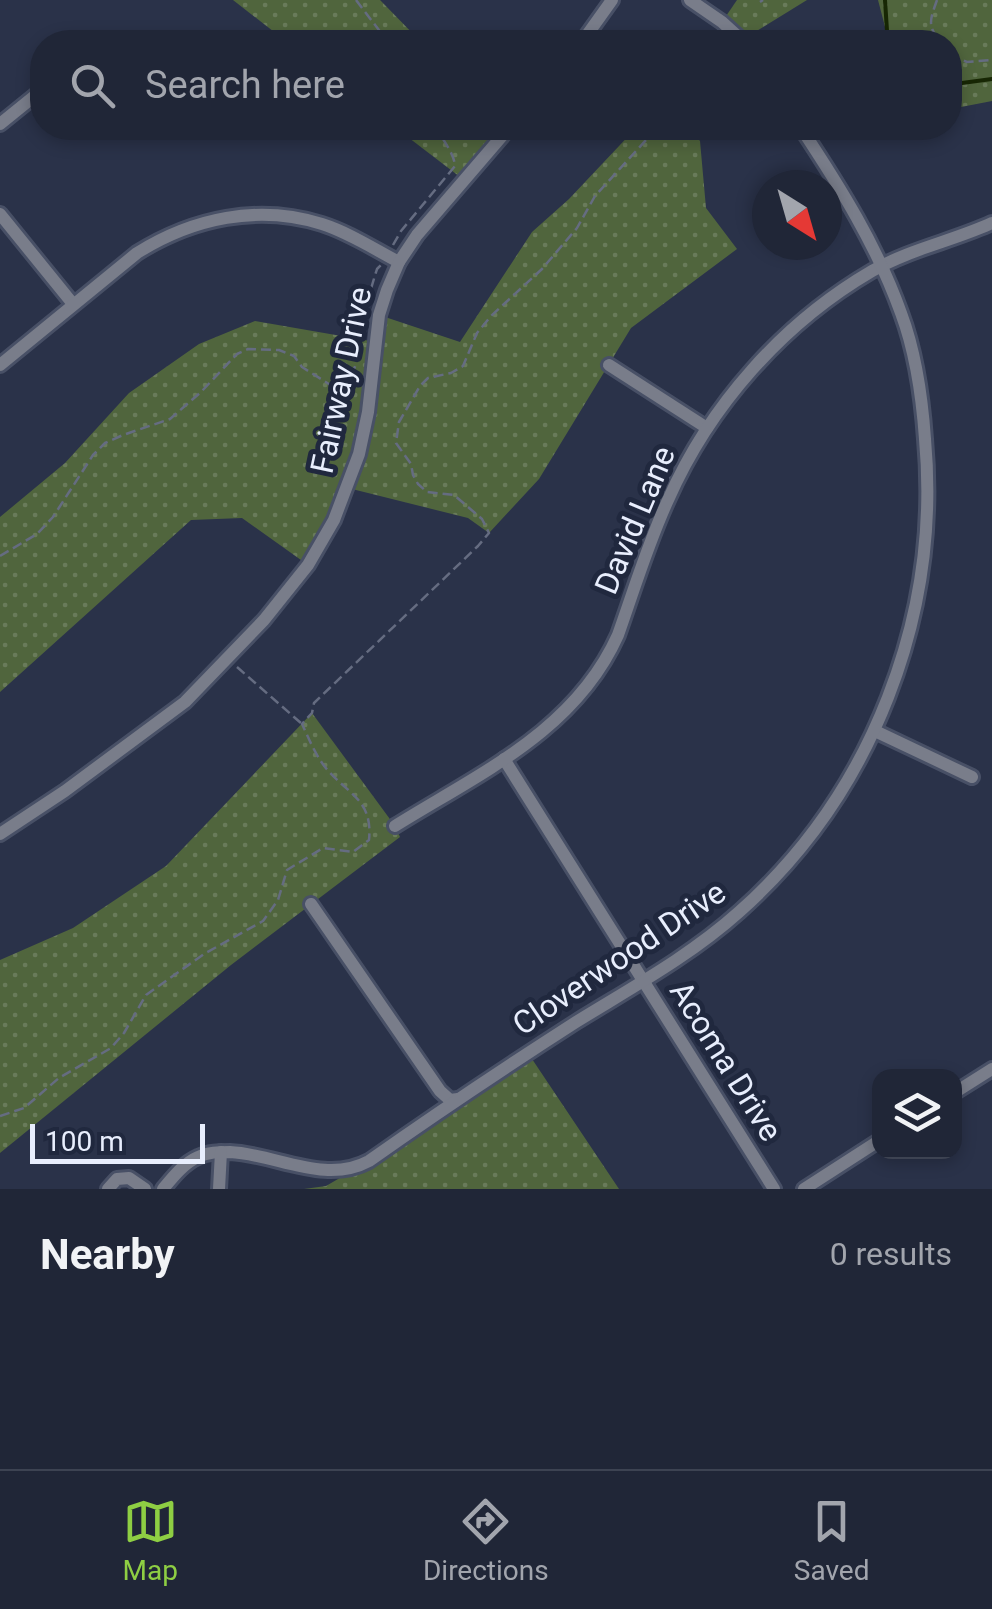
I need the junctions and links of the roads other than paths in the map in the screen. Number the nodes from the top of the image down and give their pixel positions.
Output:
1 (612, 0) edge
2 (690, 0) edge
3 (591, 30) edge
4 (731, 30) edge
5 (30, 100) edge
6 (0, 124) edge
7 (499, 140) edge
8 (809, 140) edge
9 (0, 214) edge
10 (992, 223) edge
11 (399, 262) junction
12 (882, 266) junction
13 (73, 304) junction
14 (0, 364) edge
15 (610, 366) dead end
16 (707, 428) junction
17 (874, 731) junction
18 (504, 759) junction
19 (972, 777) dead end
20 (395, 826) dead end
21 (0, 834) edge
22 (311, 904) dead end
23 (643, 980) junction
24 (992, 1069) edge
25 (962, 1088) edge
26 (458, 1099) junction
27 (872, 1145) edge
28 (221, 1152) junction
29 (168, 1188) edge
30 (108, 1189) edge
31 (145, 1189) edge
32 (219, 1189) edge
33 (774, 1189) edge
34 (804, 1189) edge

1 - 3 street
2 - 4 street
5 - 6 street
7 - 11 street, Fairway Drive
8 - 12 street, Cloverwood Drive
9 - 13 street
10 - 12 street, David Lane
11 - 13 street
11 - 21 street, Fairway Drive
12 - 16 street, David Lane
12 - 17 street, Cloverwood Drive
13 - 14 street
15 - 16 street
16 - 18 street, David Lane
17 - 19 street
17 - 23 street, Cloverwood Drive
18 - 20 street, David Lane
18 - 23 street, Acoma Drive
22 - 26 street
23 - 26 street, Cloverwood Drive
23 - 33 street, Acoma Drive
24 - 25 street
26 - 28 street, Cloverwood Drive
27 - 34 street
28 - 29 street
28 - 32 street
30 - 31 street

